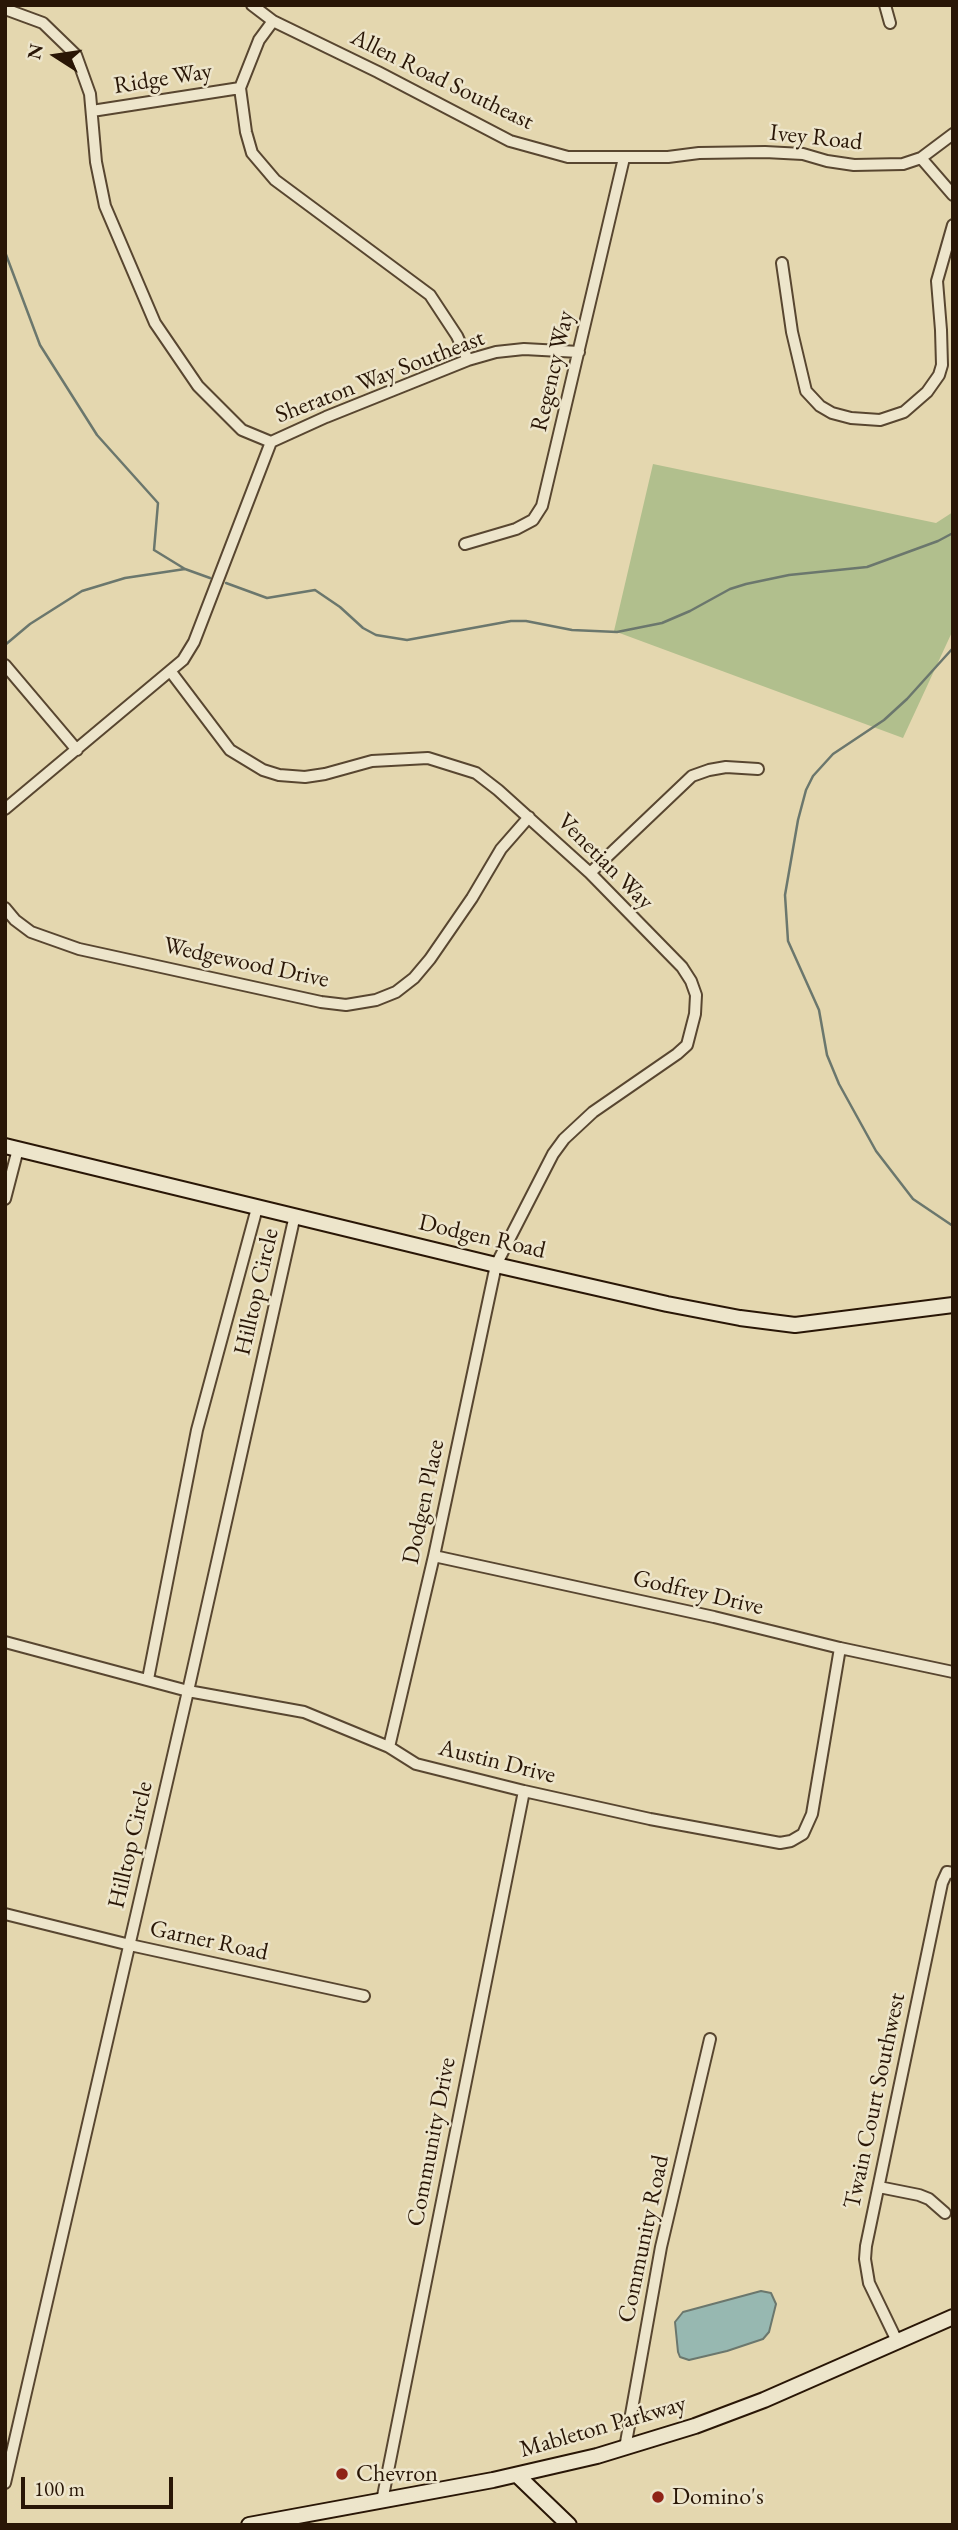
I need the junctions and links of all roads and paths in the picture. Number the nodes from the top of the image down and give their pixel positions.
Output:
1 (252, 5) edge
2 (885, 5) edge
3 (5, 9) edge
4 (273, 21) junction
5 (890, 23) dead end
6 (240, 88) junction
7 (92, 111) junction
8 (953, 134) edge
9 (624, 158) junction
10 (921, 158) junction
11 (953, 195) edge
12 (953, 225) edge
13 (782, 263) dead end
14 (579, 352) junction
15 (468, 360) junction
16 (271, 442) junction
17 (466, 544) dead end
18 (5, 665) edge
19 (171, 671) junction
20 (78, 750) junction
21 (758, 769) dead end
22 (5, 809) edge
23 (528, 817) junction
24 (590, 873) junction
25 (5, 908) edge
26 (12, 1148) edge
27 (5, 1199) edge
28 (257, 1208) junction
29 (295, 1215) junction
30 (496, 1265) junction
31 (953, 1305) edge
32 (434, 1556) junction
33 (5, 1642) edge
34 (840, 1648) junction
35 (953, 1672) edge
36 (148, 1679) junction
37 (188, 1691) junction
38 (389, 1747) junction
39 (524, 1791) junction
40 (953, 1873) edge
41 (5, 1914) edge
42 (130, 1945) junction
43 (364, 1996) dead end
44 (710, 2039) dead end
45 (879, 2187) junction
46 (945, 2214) dead end
47 (953, 2317) edge
48 (897, 2341) junction
49 (625, 2448) junction
50 (517, 2474) junction
51 (5, 2483) edge
52 (382, 2501) junction
53 (249, 2525) edge
54 (569, 2525) edge

1 - 4 street, Allen Road Southeast
2 - 5 street
3 - 7 street
4 - 6 street
4 - 9 street, Allen Road Southeast
6 - 7 street, Ridge Way
6 - 15 street
7 - 16 street
8 - 10 street, Ivey Road
9 - 10 street, Ivey Road
9 - 14 street, Regency Way
10 - 11 street
12 - 13 street
14 - 15 street, Sheraton Way Southeast
14 - 17 street, Regency Way
15 - 16 street, Sheraton Way Southeast
16 - 19 street, Sheraton Way Southeast
18 - 20 street
19 - 20 street, Sheraton Way Southeast
19 - 23 street, Venetian Way
20 - 22 street, Sheraton Way Southeast
21 - 24 street
23 - 24 street, Venetian Way
23 - 25 street, Wedgewood Drive
24 - 30 street, Venetian Way
26 - 27 street
26 - 28 street, Dodgen Road
28 - 29 street, Dodgen Road
28 - 36 street
29 - 30 street, Dodgen Road
29 - 37 street, Hilltop Circle
30 - 31 street, Dodgen Road
30 - 32 street, Dodgen Place
32 - 34 street, Godfrey Drive
32 - 38 street, Dodgen Place
33 - 36 street, Austin Drive
34 - 35 street, Godfrey Drive
34 - 39 street, Austin Drive
36 - 37 street, Austin Drive
37 - 38 street, Austin Drive
37 - 42 street, Hilltop Circle
38 - 39 street, Austin Drive
39 - 52 street, Community Drive
40 - 45 street, Twain Court Southwest
41 - 42 street, Garner Road
42 - 43 street, Garner Road
42 - 51 street, Hilltop Circle
44 - 49 street, Community Road
45 - 46 street
45 - 48 street, Twain Court Southwest
47 - 48 street, Mableton Parkway
48 - 49 street, Mableton Parkway
49 - 50 street, Mableton Parkway
50 - 52 street, Mableton Parkway
50 - 54 street
52 - 53 street, Mableton Parkway

